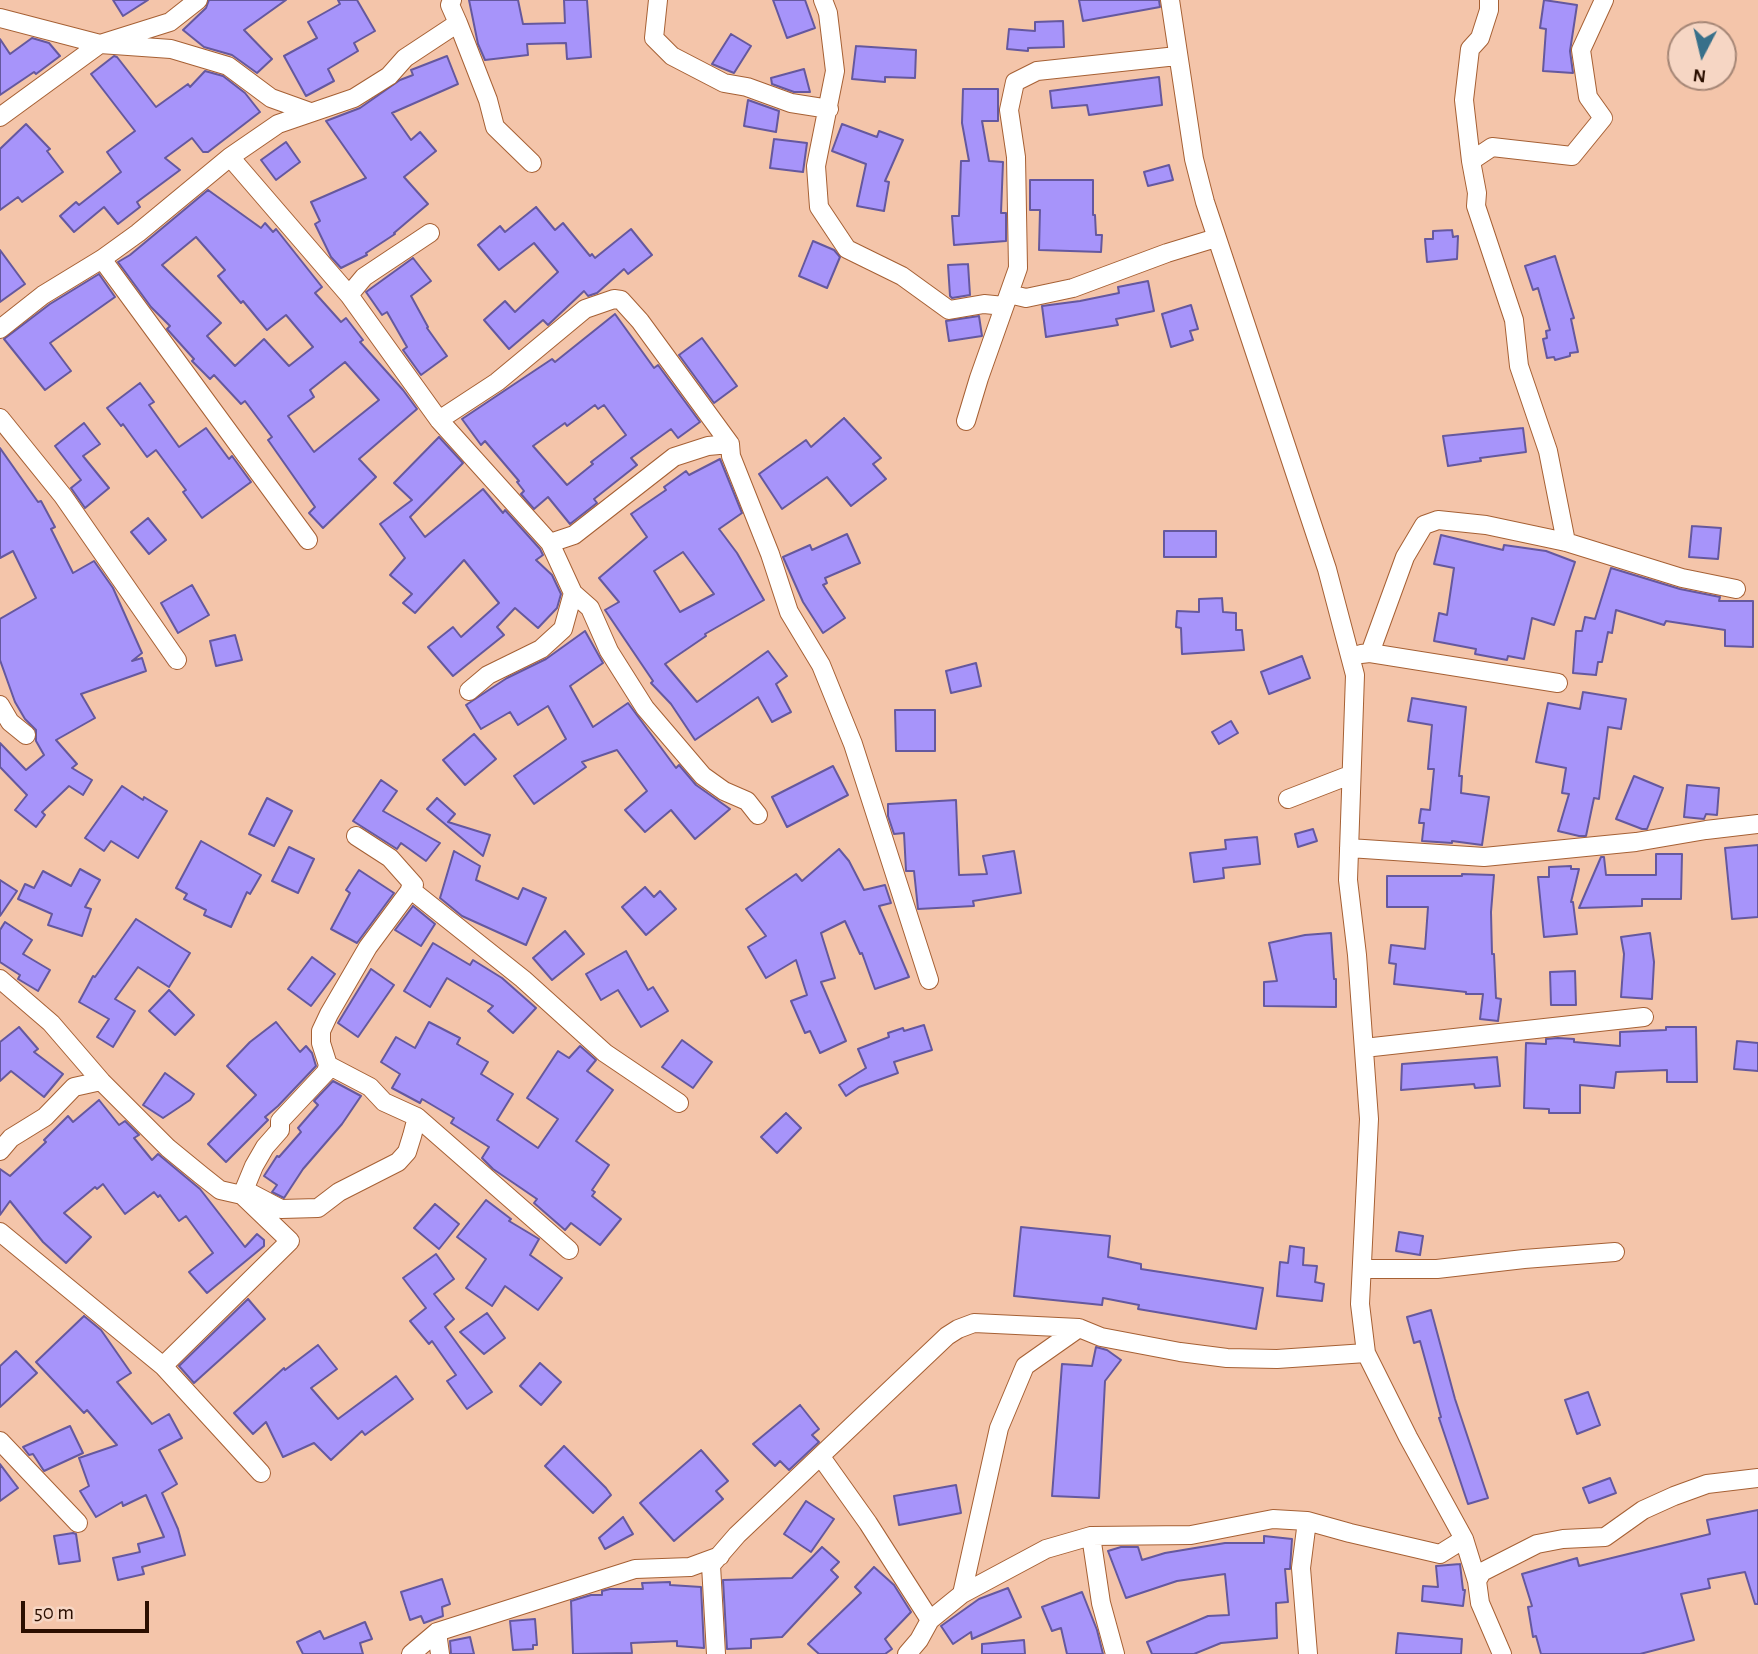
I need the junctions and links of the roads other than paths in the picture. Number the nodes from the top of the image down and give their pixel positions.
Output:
1 (198, 0) edge
2 (452, 0) edge
3 (659, 0) edge
4 (823, 0) edge
5 (1170, 0) edge
6 (1489, 0) edge
7 (1604, 0) edge
8 (0, 18) edge
9 (458, 23) junction
10 (100, 44) junction
11 (1178, 56) junction
12 (271, 98) junction
13 (828, 109) junction
14 (310, 112) junction
15 (0, 117) edge
16 (278, 124) junction
17 (230, 157) junction
18 (1471, 161) junction
19 (532, 163) dead end
20 (430, 233) dead end
21 (1216, 238) junction
22 (102, 259) junction
23 (349, 295) junction
24 (1006, 300) junction
25 (0, 329) edge
26 (0, 418) edge
27 (439, 420) junction
28 (966, 421) dead end
29 (730, 444) junction
30 (308, 540) dead end
31 (1566, 542) junction
32 (550, 543) junction
33 (1737, 589) dead end
34 (573, 593) junction
35 (590, 608) junction
36 (563, 629) junction
37 (1370, 653) junction
38 (1350, 654) junction
39 (177, 660) dead end
40 (1558, 683) dead end
41 (469, 691) dead end
42 (0, 705) edge
43 (26, 735) dead end
44 (1350, 775) junction
45 (1288, 799) dead end
46 (758, 815) dead end
47 (1758, 824) edge
48 (356, 836) dead end
49 (1349, 848) junction
50 (410, 889) junction
51 (0, 979) edge
52 (929, 980) dead end
53 (1644, 1017) dead end
54 (1364, 1048) junction
55 (328, 1065) junction
56 (101, 1081) junction
57 (679, 1103) dead end
58 (417, 1117) junction
59 (0, 1151) edge
60 (243, 1192) junction
61 (0, 1231) edge
62 (569, 1250) dead end
63 (1615, 1252) dead end
64 (1362, 1269) junction
65 (1079, 1328) junction
66 (1366, 1353) junction
67 (163, 1366) junction
68 (0, 1441) edge
69 (821, 1457) junction
70 (261, 1472) dead end
71 (1758, 1478) edge
72 (1307, 1521) junction
73 (78, 1523) dead end
74 (1091, 1536) junction
75 (1464, 1539) junction
76 (1440, 1553) junction
77 (720, 1556) junction
78 (1472, 1560) junction
79 (1477, 1581) junction
80 (962, 1594) junction
81 (930, 1620) junction
82 (437, 1632) junction
83 (923, 1647) edge
84 (411, 1654) edge
85 (440, 1654) edge
86 (716, 1654) edge
87 (907, 1654) edge
88 (1115, 1654) edge
89 (1308, 1654) edge
90 (1502, 1654) edge

1 - 10 street
2 - 9 street
3 - 13 street
4 - 13 street
5 - 11 street
6 - 18 street
7 - 18 street
8 - 10 street
9 - 14 street
9 - 19 street
10 - 12 street
10 - 15 street
11 - 21 street
11 - 24 street
12 - 14 street
12 - 16 street
13 - 24 street
14 - 16 street
16 - 17 street
17 - 22 street
17 - 23 street
18 - 31 street
20 - 23 street
21 - 24 street
21 - 38 street
22 - 25 street
22 - 30 street
23 - 27 street
24 - 28 street
26 - 39 street
27 - 29 street
27 - 32 street
29 - 32 street
29 - 52 street
31 - 33 street
31 - 37 street
32 - 34 street
34 - 35 street
34 - 36 street
35 - 36 street
35 - 46 street
36 - 41 street
37 - 38 street
37 - 40 street
38 - 44 street
42 - 43 street
44 - 45 street
44 - 49 street
47 - 49 street
48 - 50 street
49 - 54 street
50 - 55 street
50 - 57 street
51 - 56 street
53 - 54 street
54 - 64 street
55 - 58 street
55 - 60 street
56 - 59 street
56 - 60 street
58 - 60 street
58 - 62 street
60 - 67 street
61 - 67 street
63 - 64 street
64 - 66 street
65 - 66 street
65 - 69 street
65 - 80 street
66 - 75 street
67 - 70 street
68 - 73 street
69 - 77 street
69 - 81 street
71 - 79 street
72 - 74 street
72 - 76 street
72 - 89 street
74 - 80 street
74 - 88 street
75 - 76 street
75 - 78 street
76 - 78 street
77 - 82 street
77 - 86 street
78 - 79 street
79 - 90 street
80 - 81 street
81 - 83 street
82 - 84 street
82 - 85 street
83 - 87 street

